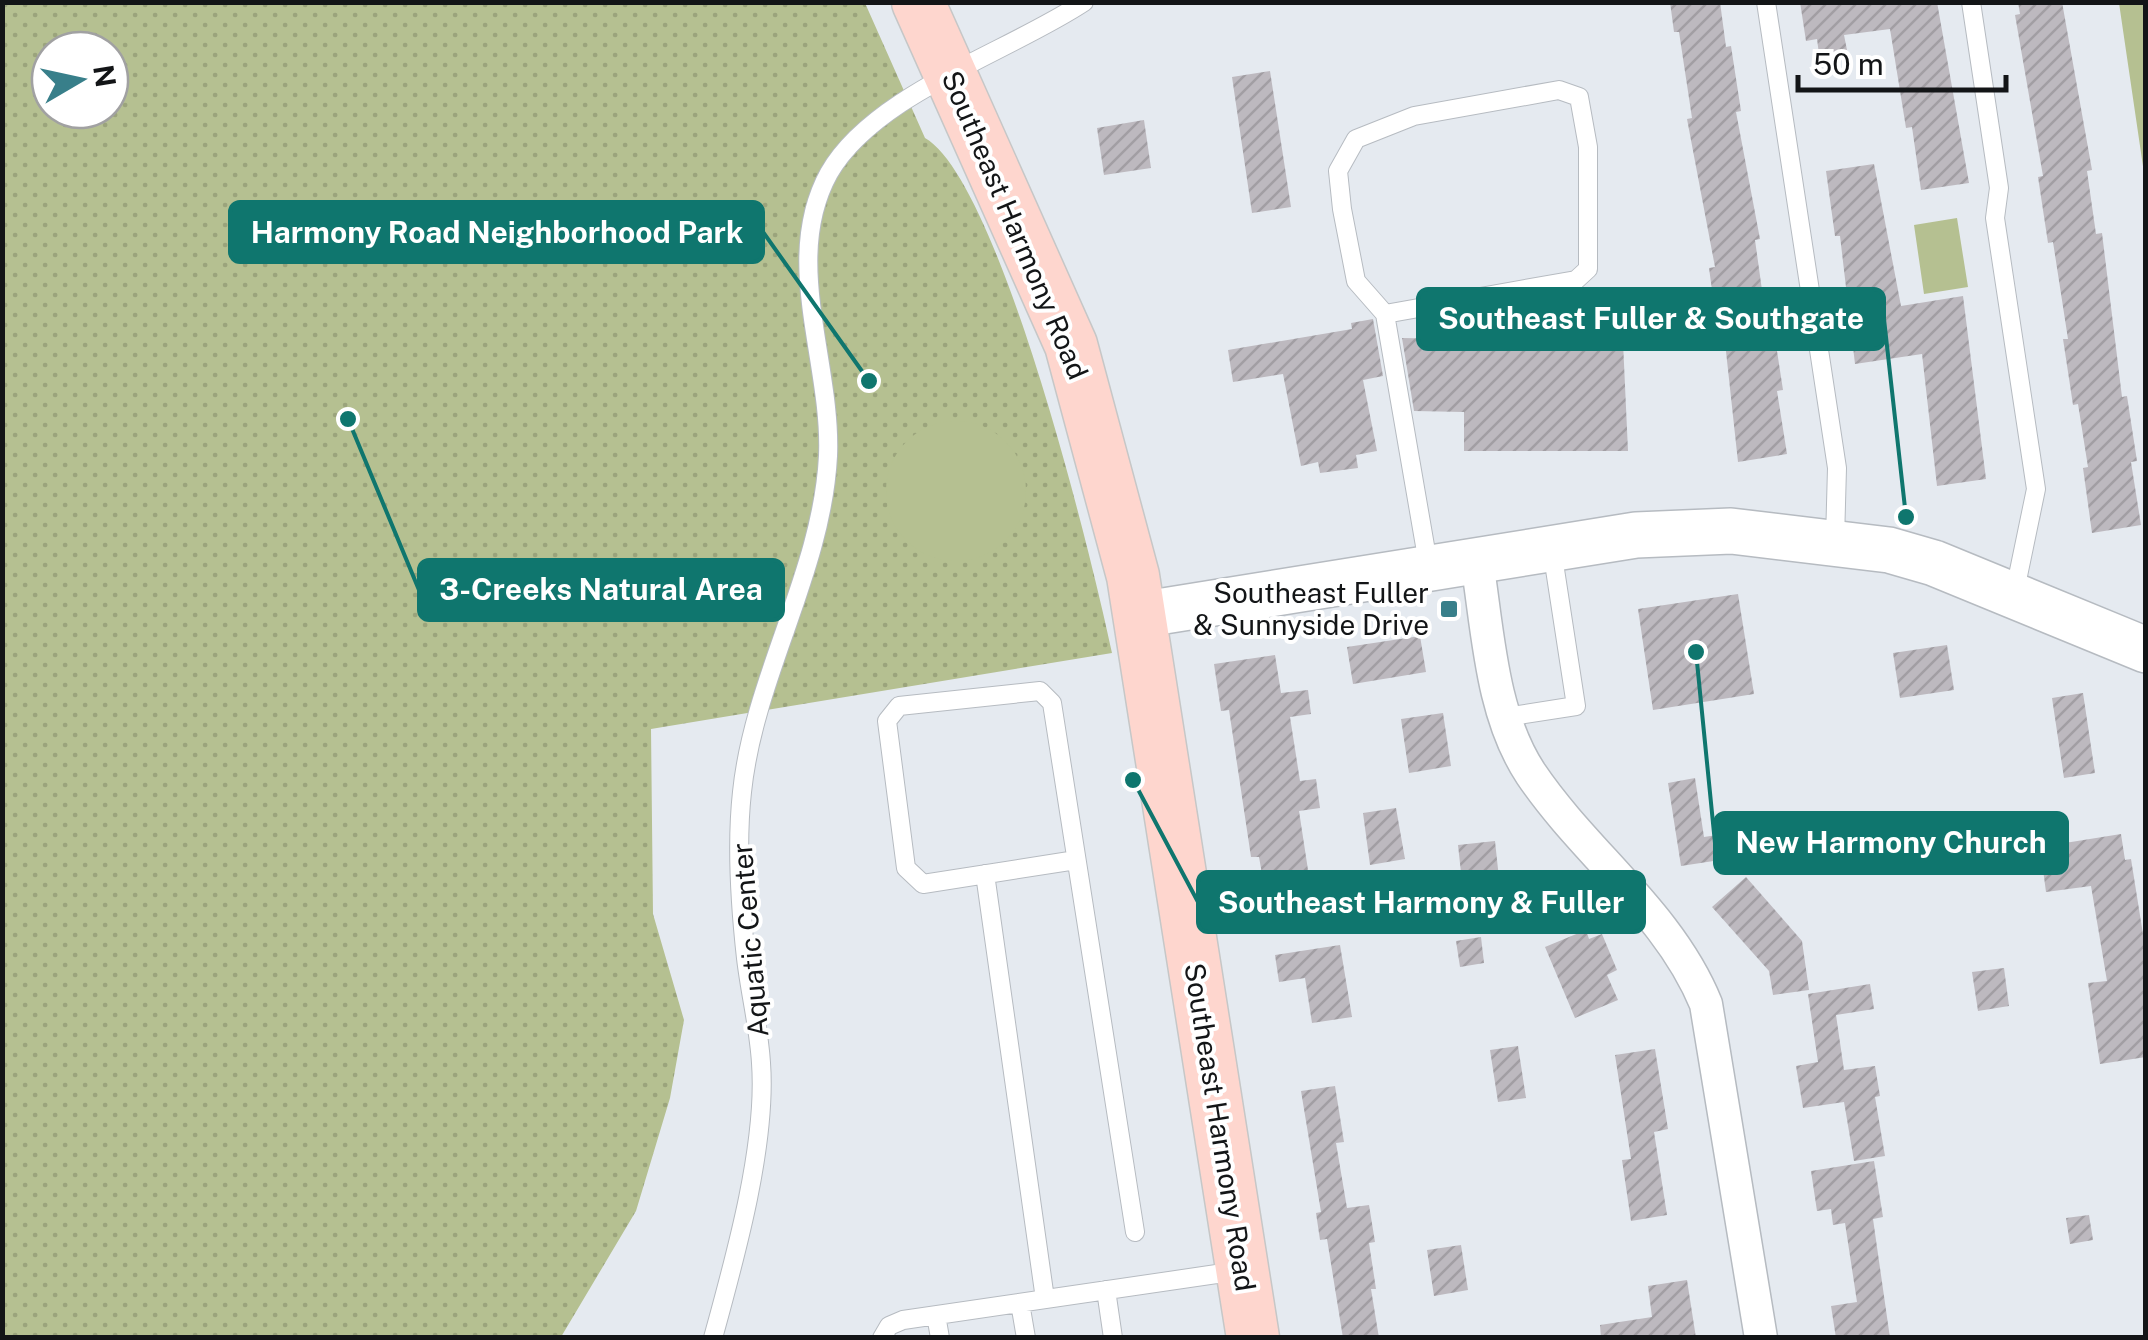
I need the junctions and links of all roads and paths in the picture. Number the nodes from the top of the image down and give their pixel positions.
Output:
1 (918, 2) edge
2 (1084, 2) edge
3 (1766, 2) edge
4 (1971, 2) edge
5 (952, 77) junction
6 (1385, 314) junction
7 (1835, 540) junction
8 (1552, 549) junction
9 (1477, 562) junction
10 (1429, 570) junction
11 (2014, 596) junction
12 (1139, 615) junction
13 (2146, 650) edge
14 (1506, 717) junction
15 (1076, 860) junction
16 (985, 874) junction
17 (1136, 1232) dead end
18 (1242, 1270) junction
19 (1106, 1290) junction
20 (1046, 1299) junction
21 (1020, 1303) junction
22 (936, 1315) junction
23 (713, 1338) edge
24 (882, 1338) edge
25 (940, 1338) edge
26 (1026, 1338) edge
27 (1113, 1338) edge
28 (1253, 1338) edge
29 (1760, 1338) edge

1 - 5 main road, Southeast Harmony Road
2 - 5 lane, Aquatic Center
3 - 7 lane
4 - 11 lane
5 - 12 main road, Southeast Harmony Road
5 - 23 lane, Aquatic Center
6 - 6 lane
6 - 10 lane
7 - 8 street
7 - 11 street
8 - 9 street
8 - 14 lane
9 - 10 street
9 - 14 street
10 - 12 street
11 - 13 street
12 - 18 main road, Southeast Harmony Road
14 - 29 street
15 - 16 lane
15 - 16 lane
15 - 17 lane
16 - 20 lane
18 - 19 lane
18 - 28 main road, Southeast Harmony Road
19 - 20 lane
19 - 27 lane
20 - 21 lane
21 - 22 lane
21 - 26 lane
22 - 24 lane
22 - 25 lane

